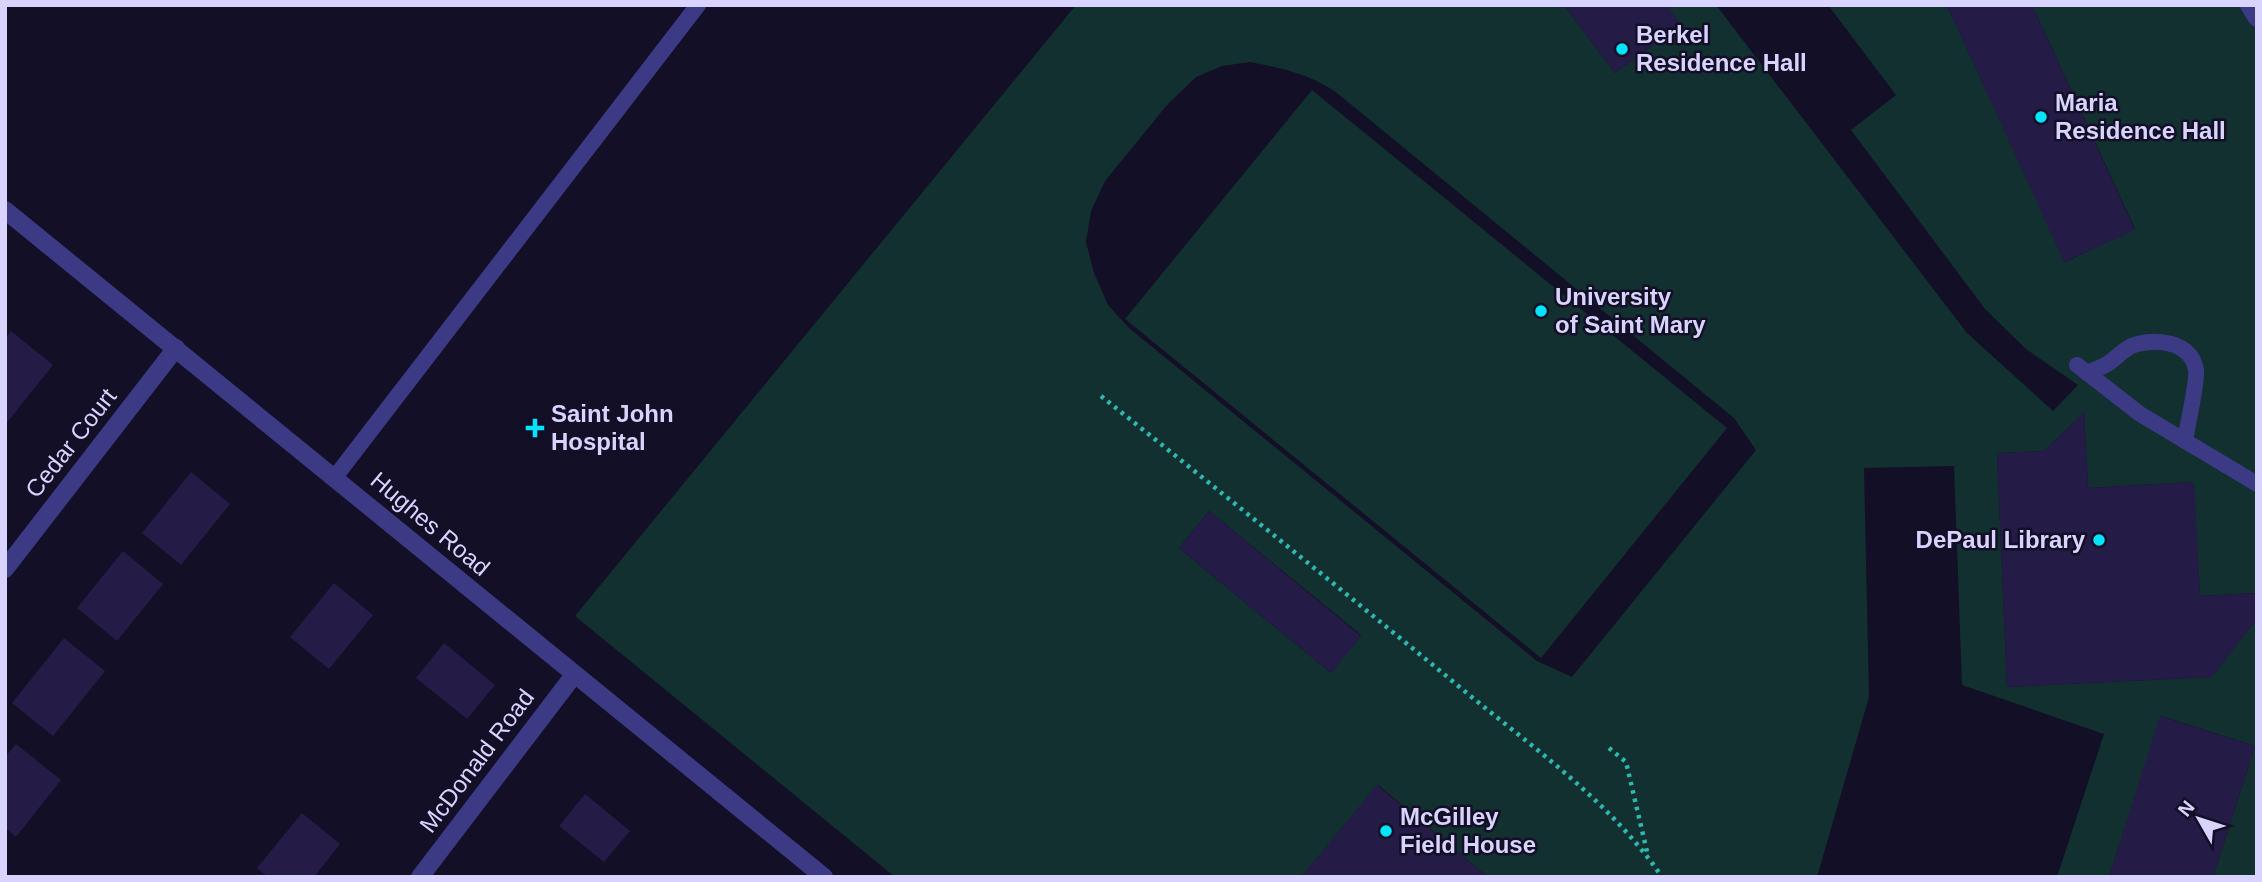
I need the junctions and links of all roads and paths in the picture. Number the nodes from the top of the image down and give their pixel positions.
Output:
1 (698, 5) edge
2 (2249, 5) edge
3 (2257, 18) edge
4 (5, 210) edge
5 (176, 348) junction
6 (1101, 396) dead end
7 (2185, 441) junction
8 (335, 477) junction
9 (2257, 484) edge
10 (5, 569) edge
11 (573, 675) junction
12 (1609, 748) dead end
13 (1648, 857) junction
14 (420, 877) edge
15 (824, 877) edge
16 (1662, 877) edge

1 - 8 lane
2 - 3 street
4 - 5 street, Hughes Road
5 - 8 street, Hughes Road
5 - 10 street, Cedar Court
6 - 13 path
7 - 7 lane
7 - 9 lane
8 - 11 street, Hughes Road
11 - 14 street, McDonald Road
11 - 15 street, Hughes Road
12 - 13 path
13 - 16 path

